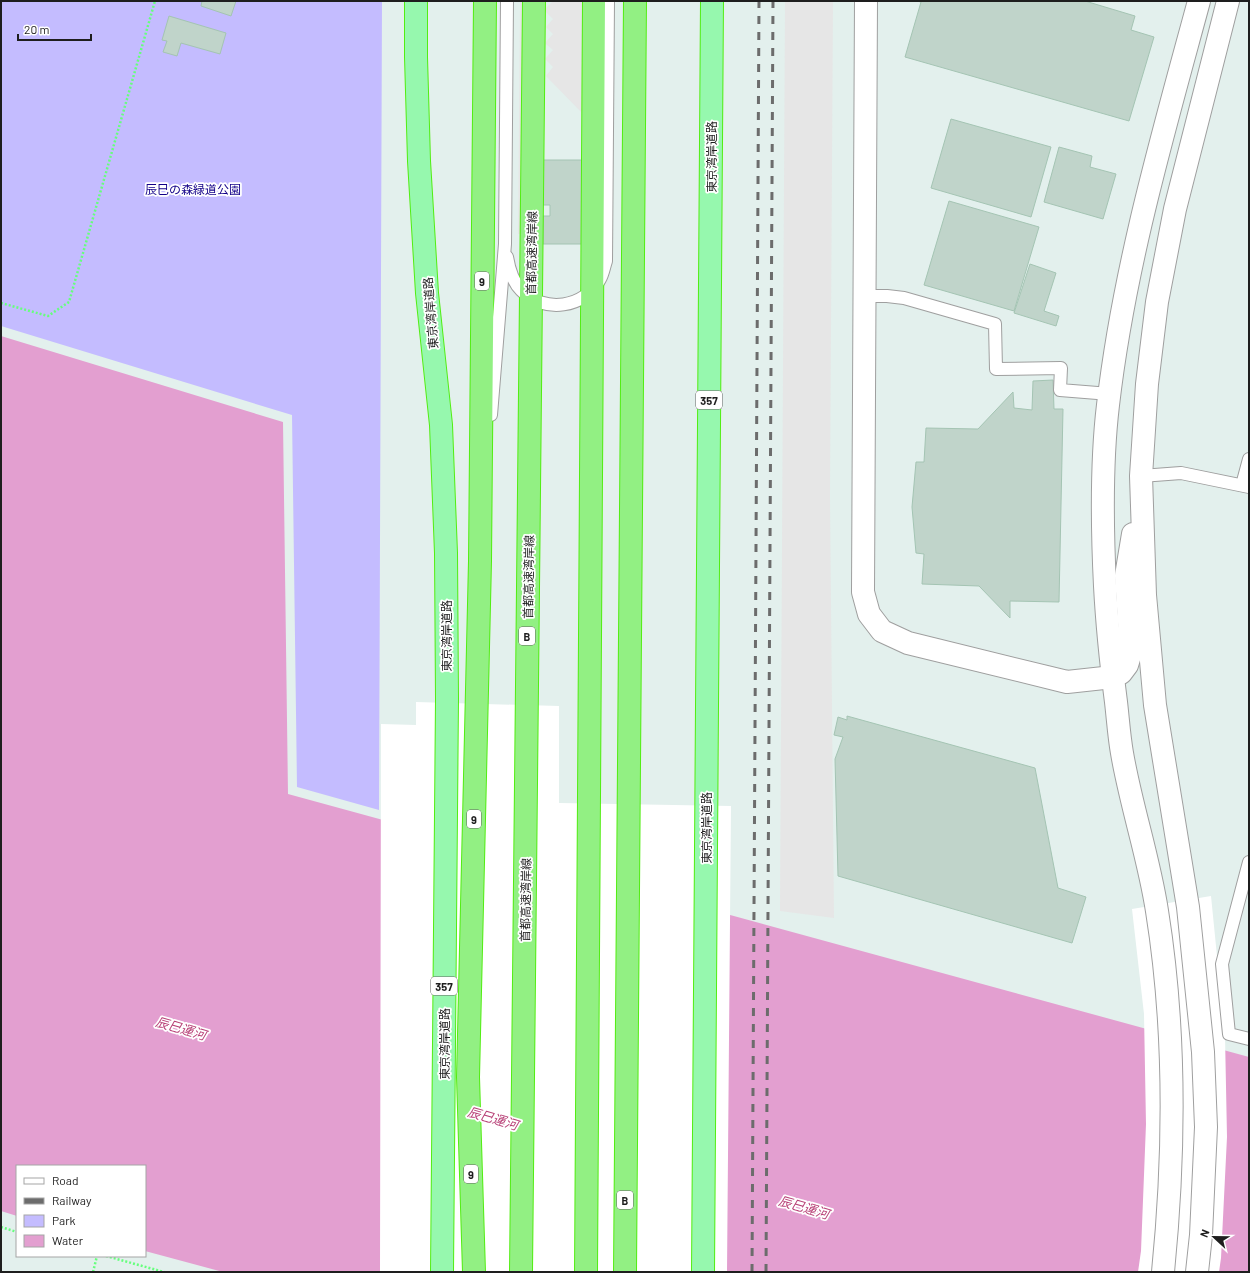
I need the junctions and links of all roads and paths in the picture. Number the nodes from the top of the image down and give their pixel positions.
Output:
1 (155, 1) edge
2 (416, 1) edge
3 (485, 1) edge
4 (507, 1) edge
5 (534, 1) edge
6 (594, 1) edge
7 (608, 1) edge
8 (635, 1) edge
9 (712, 1) edge
10 (866, 1) edge
11 (1199, 1) edge
12 (1228, 1) edge
13 (505, 244) junction
14 (864, 296) junction
15 (1, 303) edge
16 (1110, 394) junction
17 (1249, 459) edge
18 (1141, 476) junction
19 (1246, 486) edge
20 (480, 562) junction
21 (1113, 677) junction
22 (1249, 862) edge
23 (1249, 1039) edge
24 (1, 1227) edge
25 (16, 1232) edge
26 (97, 1257) edge
27 (110, 1257) edge
28 (93, 1272) edge
29 (164, 1272) edge
30 (442, 1272) edge
31 (474, 1272) edge
32 (521, 1272) edge
33 (586, 1272) edge
34 (625, 1272) edge
35 (703, 1272) edge
36 (1163, 1272) edge
37 (1197, 1272) edge

1 - 15 path
2 - 30 highway, 東京湾岸道路 / 357
3 - 20 highway, 9
4 - 13 lane
5 - 32 highway, 首都高速湾岸線 / B
6 - 33 highway
7 - 13 lane
8 - 34 highway, B
9 - 35 highway, 東京湾岸道路 / 357
10 - 14 street
11 - 16 street
12 - 18 street
13 - 20 lane
14 - 16 lane
14 - 21 street
16 - 21 street
17 - 19 lane
18 - 19 lane
18 - 21 street
18 - 37 street
20 - 31 highway, 9
21 - 36 street
22 - 23 lane
24 - 25 path
26 - 28 path
27 - 29 path

